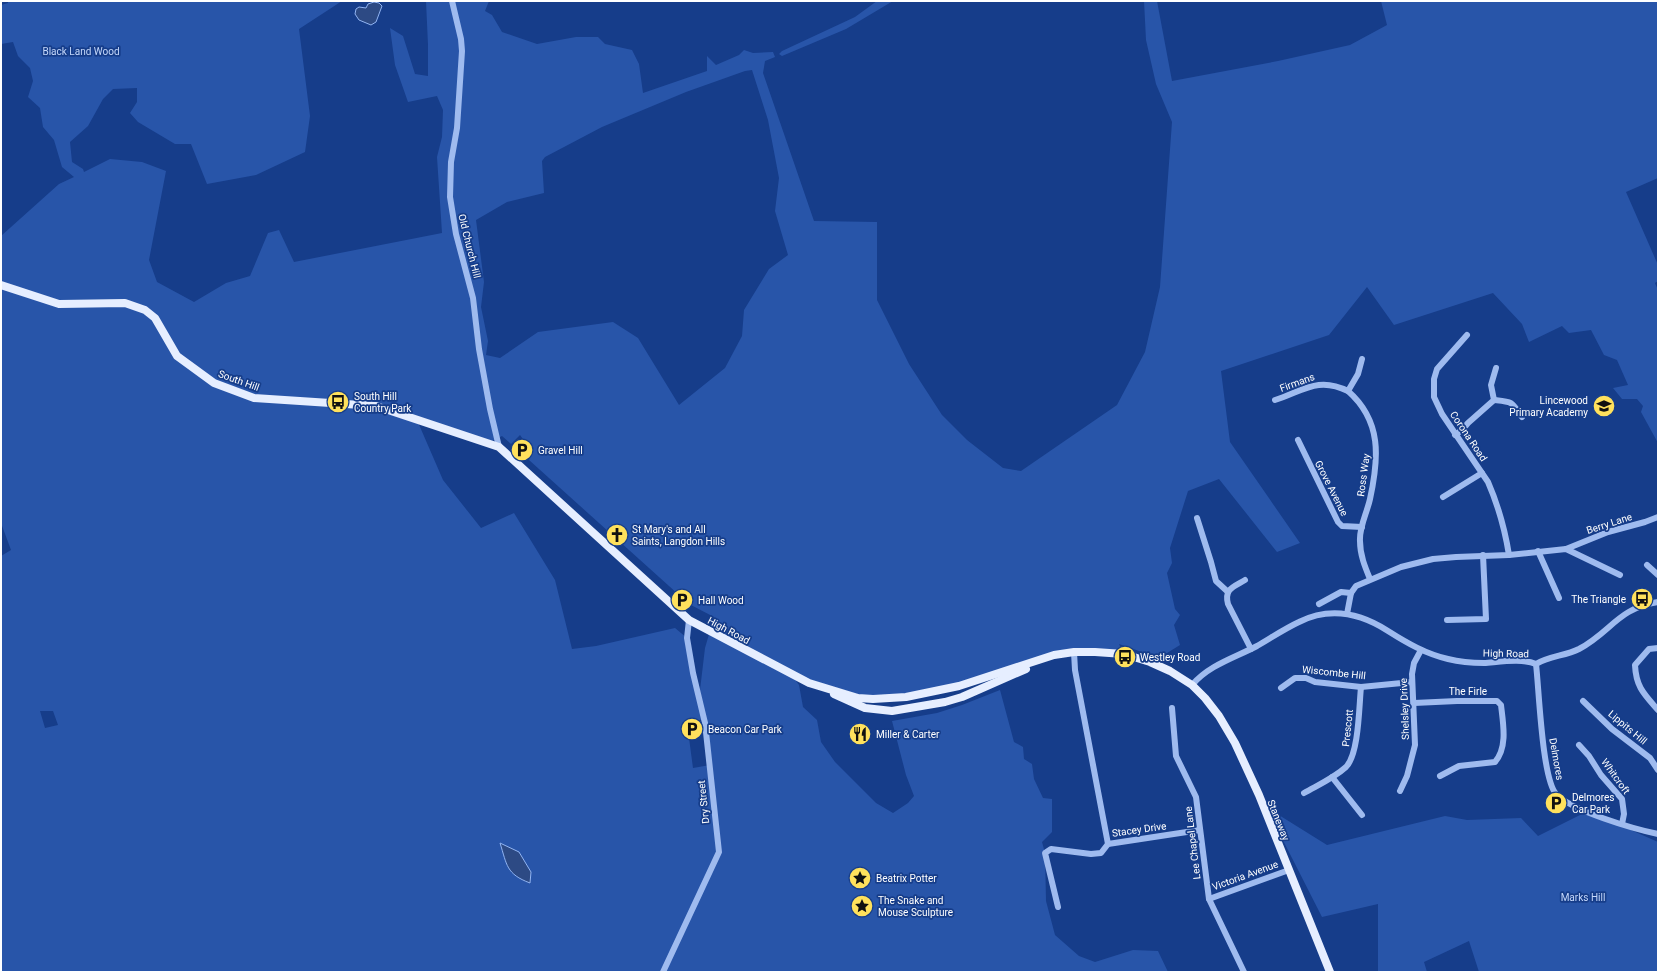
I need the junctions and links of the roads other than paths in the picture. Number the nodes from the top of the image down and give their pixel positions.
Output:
1 (452, 1) edge
2 (1, 285) edge
3 (1467, 335) dead end
4 (1362, 359) dead end
5 (1496, 368) dead end
6 (1348, 391) junction
7 (1275, 400) dead end
8 (1494, 400) junction
9 (1522, 417) dead end
10 (1455, 435) junction
11 (1298, 440) dead end
12 (499, 447) junction
13 (1482, 473) junction
14 (1443, 497) dead end
15 (1658, 517) edge
16 (1197, 518) dead end
17 (1362, 527) junction
18 (1566, 549) junction
19 (1538, 551) junction
20 (1483, 555) junction
21 (1509, 555) junction
22 (1647, 565) dead end
23 (1620, 575) dead end
24 (1658, 575) edge
25 (1370, 579) junction
26 (1245, 580) dead end
27 (1228, 592) junction
28 (1351, 593) junction
29 (1559, 598) dead end
30 (1658, 602) edge
31 (1320, 604) dead end
32 (1347, 614) junction
33 (689, 620) junction
34 (1448, 620) dead end
35 (1658, 648) edge
36 (1251, 649) junction
37 (1421, 650) junction
38 (1074, 652) junction
39 (1536, 664) junction
40 (1412, 682) junction
41 (1192, 685) junction
42 (818, 686) junction
43 (1361, 687) junction
44 (1281, 688) dead end
45 (1583, 700) dead end
46 (1414, 703) junction
47 (1172, 708) dead end
48 (1658, 710) edge
49 (1579, 745) dead end
50 (1658, 770) edge
51 (1440, 776) dead end
52 (1332, 777) junction
53 (1400, 790) dead end
54 (1304, 793) dead end
55 (1362, 814) dead end
56 (1622, 824) junction
57 (1200, 830) junction
58 (1658, 834) edge
59 (1108, 844) junction
60 (1289, 870) junction
61 (1209, 899) junction
62 (1058, 907) dead end
63 (663, 972) edge
64 (1244, 972) edge
65 (1330, 972) edge

1 - 12 street, Old Church Hill
2 - 12 main road, South Hill
3 - 10 street, Corona Road
4 - 6 street
5 - 8 street
6 - 7 street, Firmans
6 - 17 street, Ross Way
8 - 9 street
8 - 10 street
10 - 13 street, Corona Road
11 - 17 street, Grove Avenue
12 - 33 main road, High Road
13 - 14 street
13 - 21 street, Corona Road
15 - 18 street, Berry Lane
16 - 27 street
17 - 25 street, Ross Way
18 - 19 street
18 - 23 street
19 - 21 street
19 - 29 street
20 - 21 street
20 - 25 street
20 - 34 street
22 - 24 street
25 - 28 street
26 - 27 street
27 - 36 street
28 - 31 street
28 - 32 street
30 - 39 street, High Road
32 - 36 street, High Road
32 - 37 street, High Road
33 - 42 main road, High Road
33 - 63 street, Dry Street
35 - 48 street
36 - 41 street, High Road
37 - 39 street, High Road
37 - 40 street, Shelsley Drive
38 - 41 main road, High Road
38 - 42 main road, High Road
38 - 42 main road, High Road
38 - 59 street
39 - 56 street, Delmores
40 - 43 street, Wiscombe Hill
40 - 46 street, Shelsley Drive
41 - 60 main road, Staneway
43 - 44 street, Wiscombe Hill
43 - 52 street, Prescott
45 - 50 street, Lippits Hill
46 - 51 street, The Firle
46 - 53 street, Shelsley Drive
47 - 57 street, Lee Chapel Lane
49 - 56 street, Whitcroft
52 - 54 street, Prescott
52 - 55 street
56 - 58 street, Delmores
57 - 59 street, Stacey Drive
57 - 61 street, Lee Chapel Lane
59 - 62 street, Stacey Drive
60 - 61 street, Victoria Avenue
60 - 65 main road, Staneway
61 - 64 street, Lee Chapel Lane

